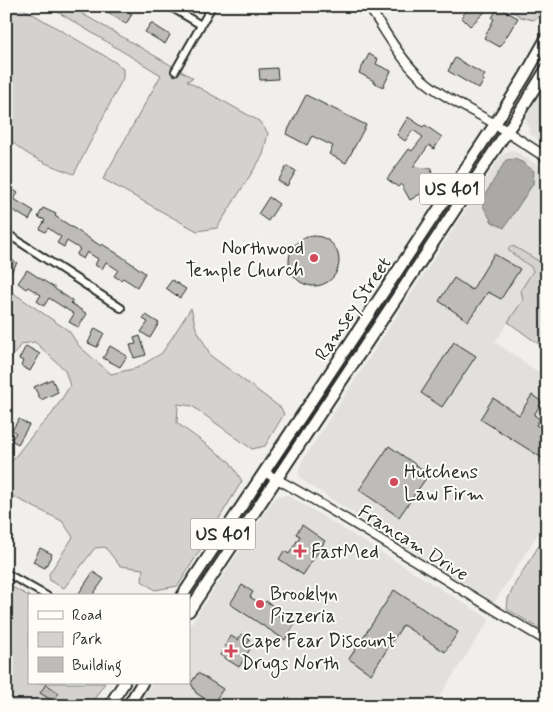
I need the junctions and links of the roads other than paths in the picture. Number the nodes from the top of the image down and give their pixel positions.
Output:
1 (169, 6) edge
2 (212, 6) edge
3 (368, 6) edge
4 (201, 25) junction
5 (547, 37) edge
6 (547, 68) edge
7 (175, 70) dead end
8 (495, 124) junction
9 (507, 131) junction
10 (547, 158) edge
11 (6, 233) edge
12 (121, 308) dead end
13 (264, 472) junction
14 (276, 478) junction
15 (6, 573) edge
16 (43, 594) edge
17 (183, 594) edge
18 (190, 609) edge
19 (547, 641) edge
20 (123, 684) edge
21 (141, 684) edge
22 (109, 706) edge
23 (128, 706) edge

1 - 4 street
2 - 4 street
3 - 8 street
4 - 7 street
5 - 8 main road, Ramsey Street / US 401
6 - 9 main road, Ramsey Street / US 401
8 - 9 main road
8 - 13 main road, Ramsey Street / US 401
9 - 10 main road
9 - 14 main road, Ramsey Street / US 401
11 - 12 street
13 - 14 street, Francam Drive
13 - 17 main road, Ramsey Street / US 401
14 - 18 main road, Ramsey Street / US 401
14 - 19 street, Francam Drive
15 - 16 street
20 - 22 main road
21 - 23 main road

